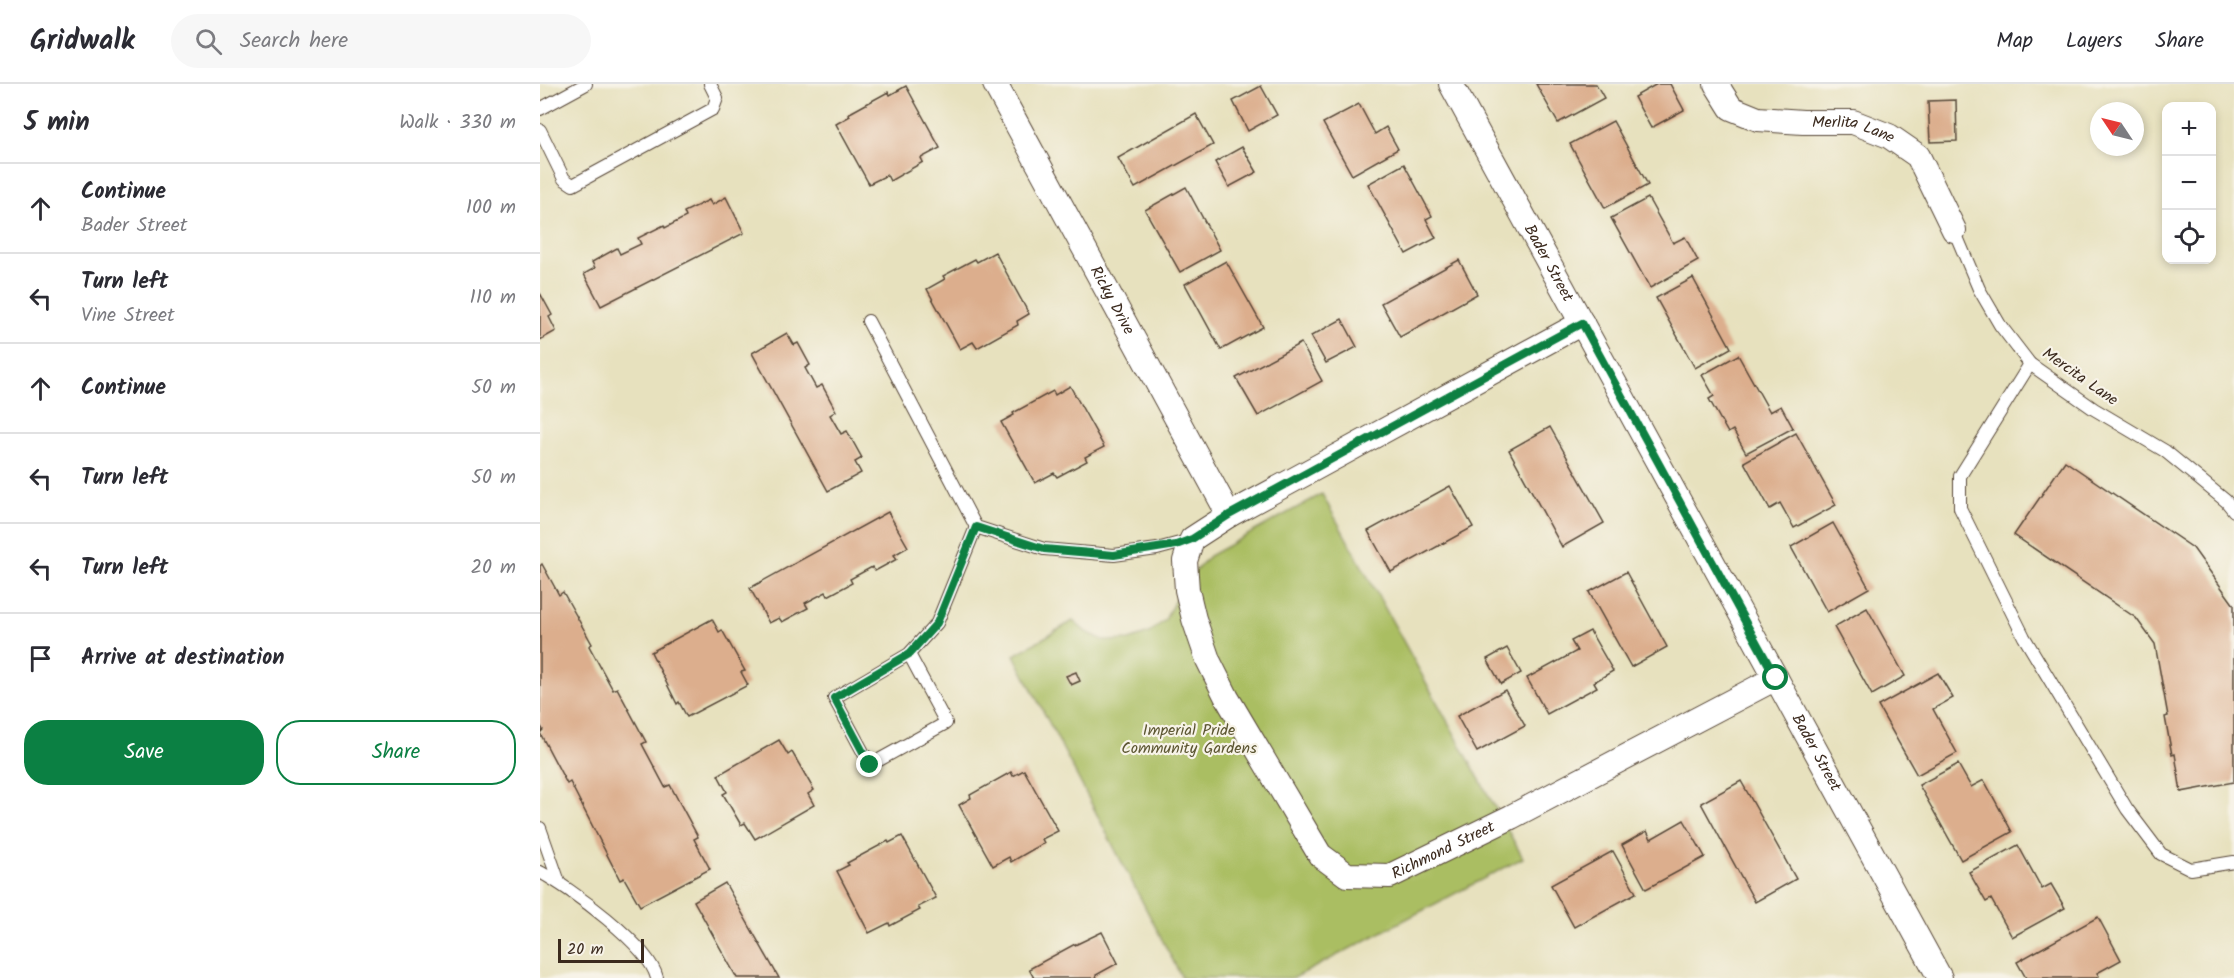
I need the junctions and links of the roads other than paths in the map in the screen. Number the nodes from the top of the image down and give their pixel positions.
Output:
1 (586, 84) edge
2 (710, 84) edge
3 (995, 84) edge
4 (1452, 84) edge
5 (1716, 84) edge
6 (540, 109) edge
7 (540, 130) edge
8 (1954, 230) joint
9 (868, 321) dead end
10 (1582, 323) junction
11 (2030, 364) junction
12 (2234, 511) edge
13 (1229, 515) junction
14 (976, 527) junction
15 (1192, 539) junction
16 (909, 654) junction
17 (1776, 678) junction
18 (540, 828) edge
19 (2234, 862) edge
20 (540, 872) edge
21 (559, 882) junction
22 (657, 978) edge
23 (1940, 978) edge

1 - 6 lane
2 - 7 lane
3 - 13 street, Ricky Drive
4 - 10 street, Bader Street
5 - 8 street, Merlita Lane
8 - 11 lane, Mercita Lane
9 - 14 lane
10 - 13 street
10 - 17 street, Bader Street
11 - 12 lane, Mercita Lane
11 - 19 lane
13 - 15 street
14 - 15 lane
14 - 16 lane
15 - 17 street, Richmond Street
16 - 16 lane
17 - 23 street, Bader Street
18 - 21 lane
20 - 21 lane
21 - 22 lane

